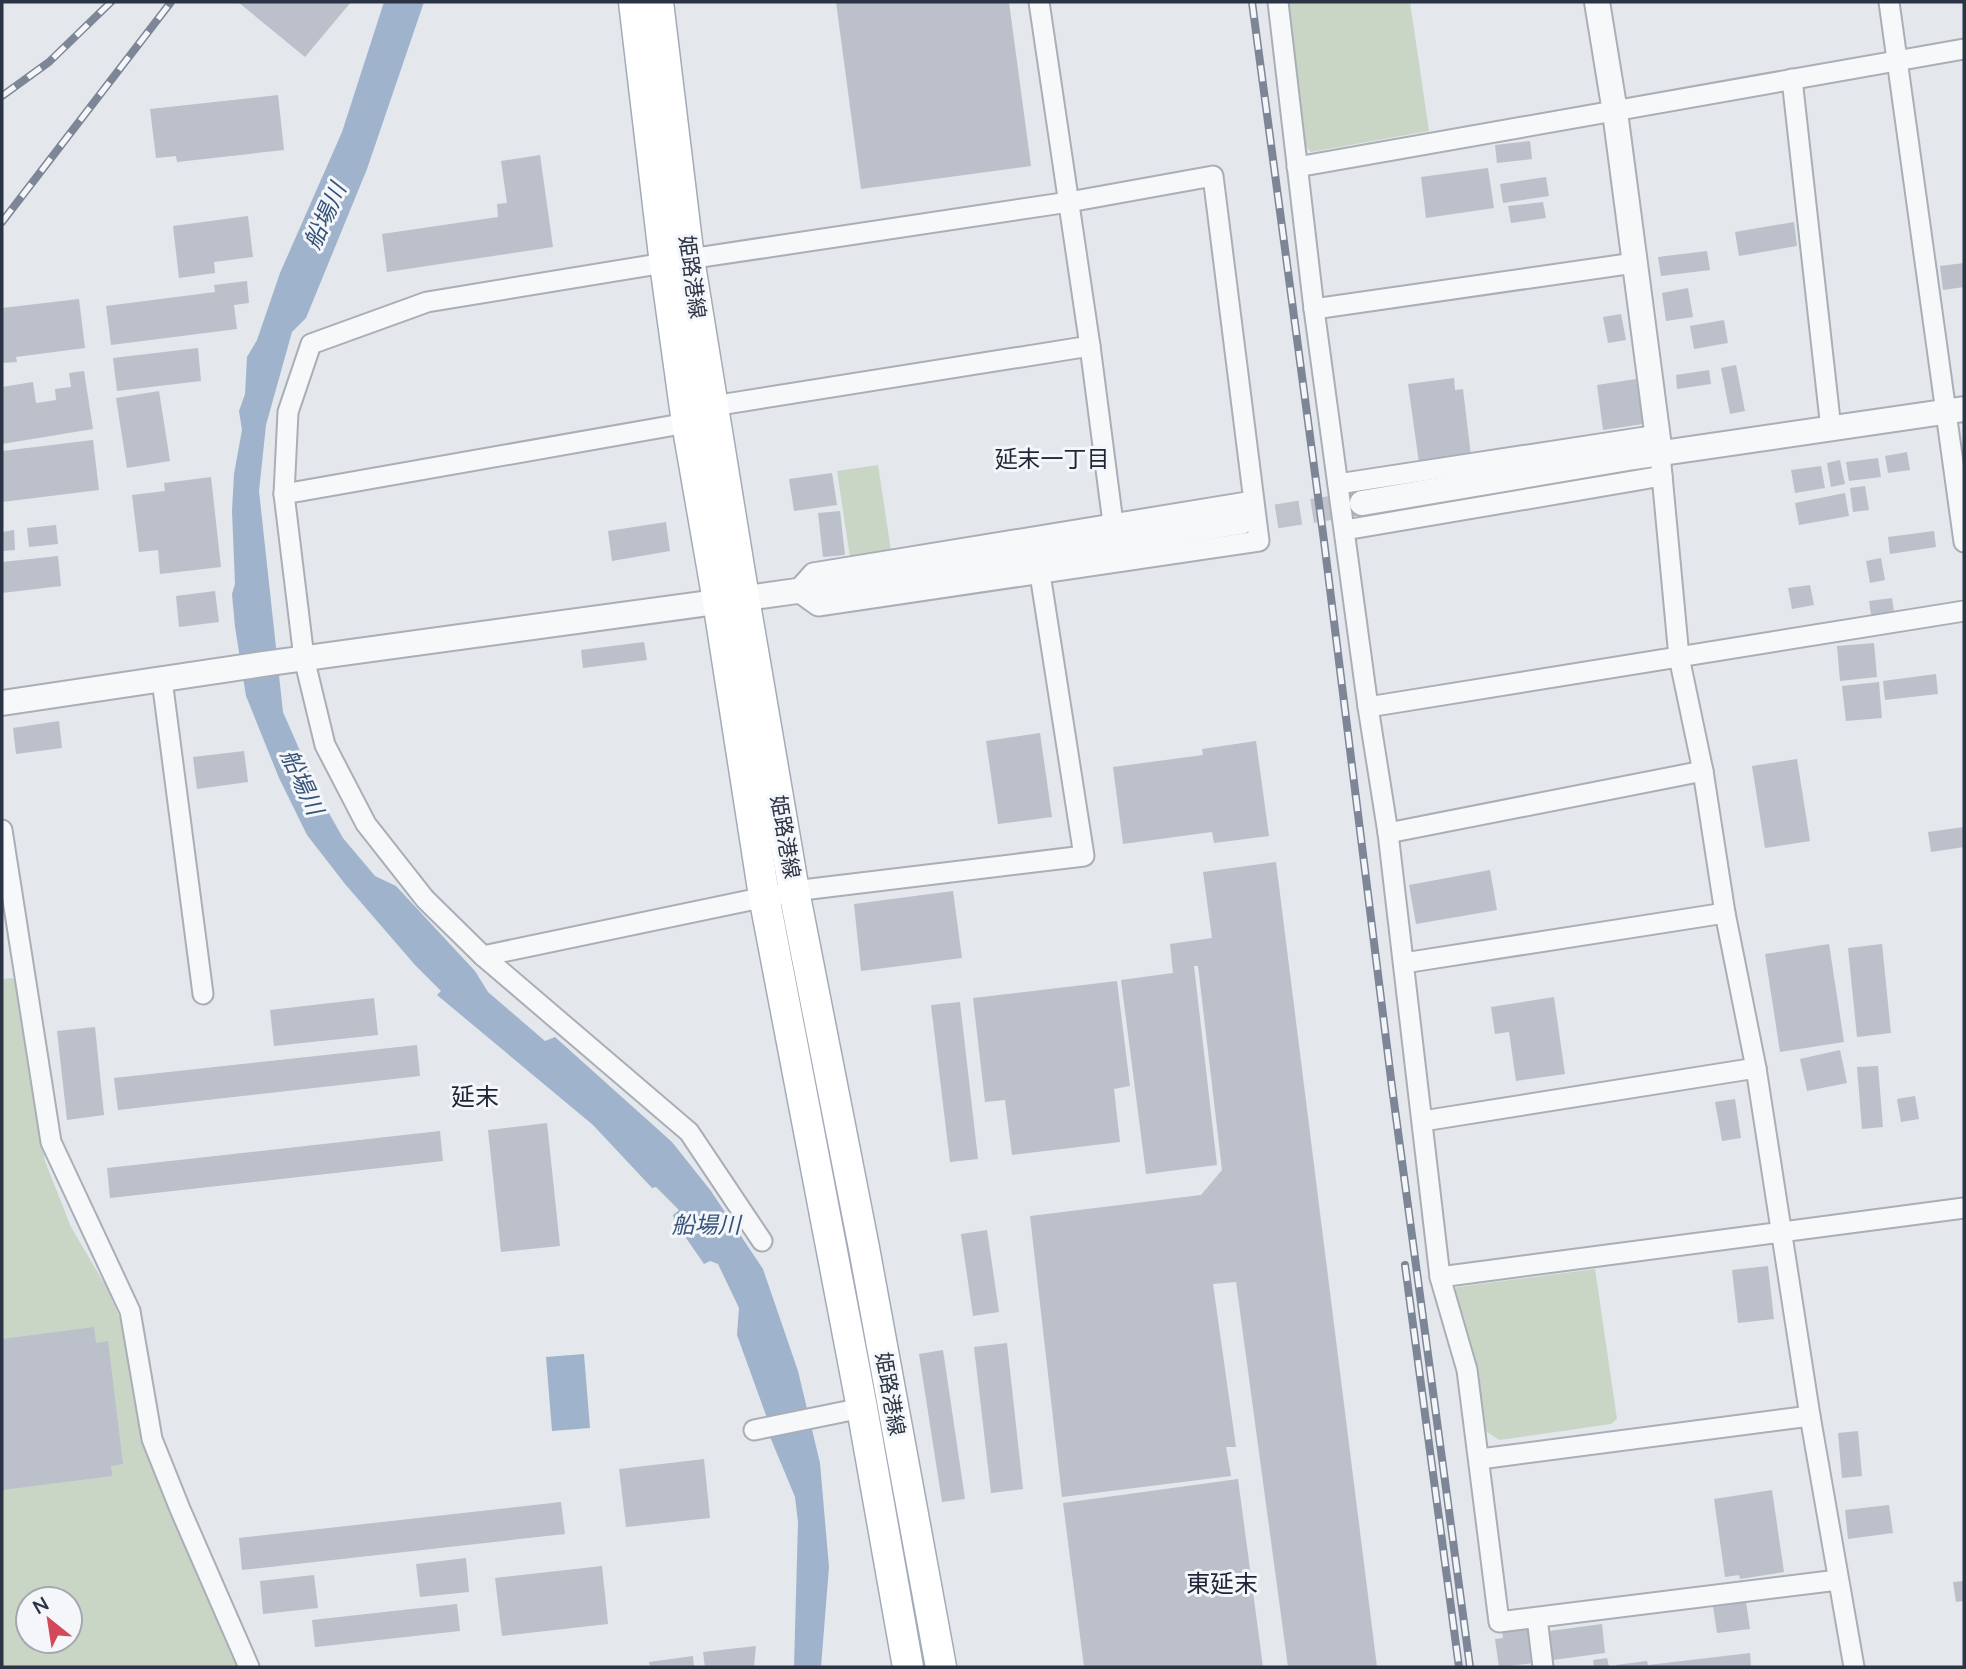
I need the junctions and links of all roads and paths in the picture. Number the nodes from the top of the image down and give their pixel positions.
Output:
1 (634, 2) edge
2 (658, 2) edge
3 (1039, 2) edge
4 (1278, 2) edge
5 (1597, 2) edge
6 (1889, 2) edge
7 (1964, 48) edge
8 (1897, 59) junction
9 (1791, 79) junction
10 (1615, 112) junction
11 (1297, 167) junction
12 (1069, 202) junction
13 (677, 261) junction
14 (1634, 262) junction
15 (1314, 309) junction
16 (1090, 346) junction
17 (713, 406) junction
18 (1955, 411) edge
19 (687, 423) junction
20 (1831, 429) junction
21 (1660, 455) junction
22 (1338, 484) junction
23 (284, 494) junction
24 (1362, 503) tunnel mouth
25 (1247, 511) junction
26 (1113, 523) junction
27 (1345, 530) junction
28 (1964, 542) edge
29 (1040, 574) junction
30 (797, 591) junction
31 (731, 599) junction
32 (1964, 611) edge
33 (1679, 657) junction
34 (304, 658) junction
35 (162, 680) junction
36 (2, 703) edge
37 (1368, 707) junction
38 (1703, 771) junction
39 (2, 830) edge
40 (1388, 833) junction
41 (794, 891) junction
42 (764, 896) junction
43 (1725, 913) junction
44 (483, 956) junction
45 (1404, 963) junction
46 (203, 994) dead end
47 (1756, 1068) junction
48 (1423, 1121) junction
49 (1964, 1208) edge
50 (1781, 1232) junction
51 (762, 1241) dead end
52 (1440, 1277) junction
53 (862, 1408) junction
54 (1810, 1416) junction
55 (754, 1430) dead end
56 (1479, 1458) junction
57 (1838, 1580) junction
58 (1537, 1618) junction
59 (249, 1667) edge
60 (908, 1667) edge
61 (941, 1667) edge
62 (1543, 1667) edge
63 (1854, 1667) edge

1 - 13 main road, 姫路港線
2 - 13 main road, 姫路港線
3 - 12 street
4 - 11 street
5 - 10 street
6 - 8 street
7 - 8 street
8 - 9 street
8 - 18 street
9 - 10 street
9 - 20 street
10 - 11 street
10 - 14 street
11 - 15 street
12 - 13 street
12 - 16 street
12 - 25 street
13 - 17 main road, 姫路港線
13 - 19 main road, 姫路港線
13 - 23 street
14 - 15 street
14 - 21 street
15 - 22 street
16 - 17 street
16 - 26 street
17 - 31 main road, 姫路港線
18 - 20 street
18 - 28 street
19 - 23 street
19 - 31 main road, 姫路港線
20 - 21 street
21 - 22 street
21 - 24 street
21 - 27 street
21 - 33 street
22 - 27 street
23 - 34 street
25 - 26 street
25 - 29 street
25 - 30 street
26 - 30 street
27 - 37 street
29 - 30 street
29 - 41 street
30 - 31 street
31 - 34 street
31 - 41 main road, 姫路港線
31 - 42 main road, 姫路港線
32 - 33 street
33 - 37 street
33 - 38 street
34 - 35 street
34 - 44 street
35 - 36 street
35 - 46 street
37 - 40 street
38 - 40 street
38 - 43 street
39 - 59 street
40 - 45 street
41 - 42 street
41 - 61 main road, 姫路港線
42 - 44 street
42 - 53 main road, 姫路港線
43 - 45 street
43 - 47 street
44 - 51 street
45 - 48 street
47 - 48 street
47 - 50 street
48 - 52 street
49 - 50 street
50 - 52 street
50 - 54 street
52 - 56 street
53 - 55 street
53 - 60 main road, 姫路港線
54 - 56 street
54 - 57 street
56 - 58 street
57 - 58 street
57 - 63 street
58 - 62 street

